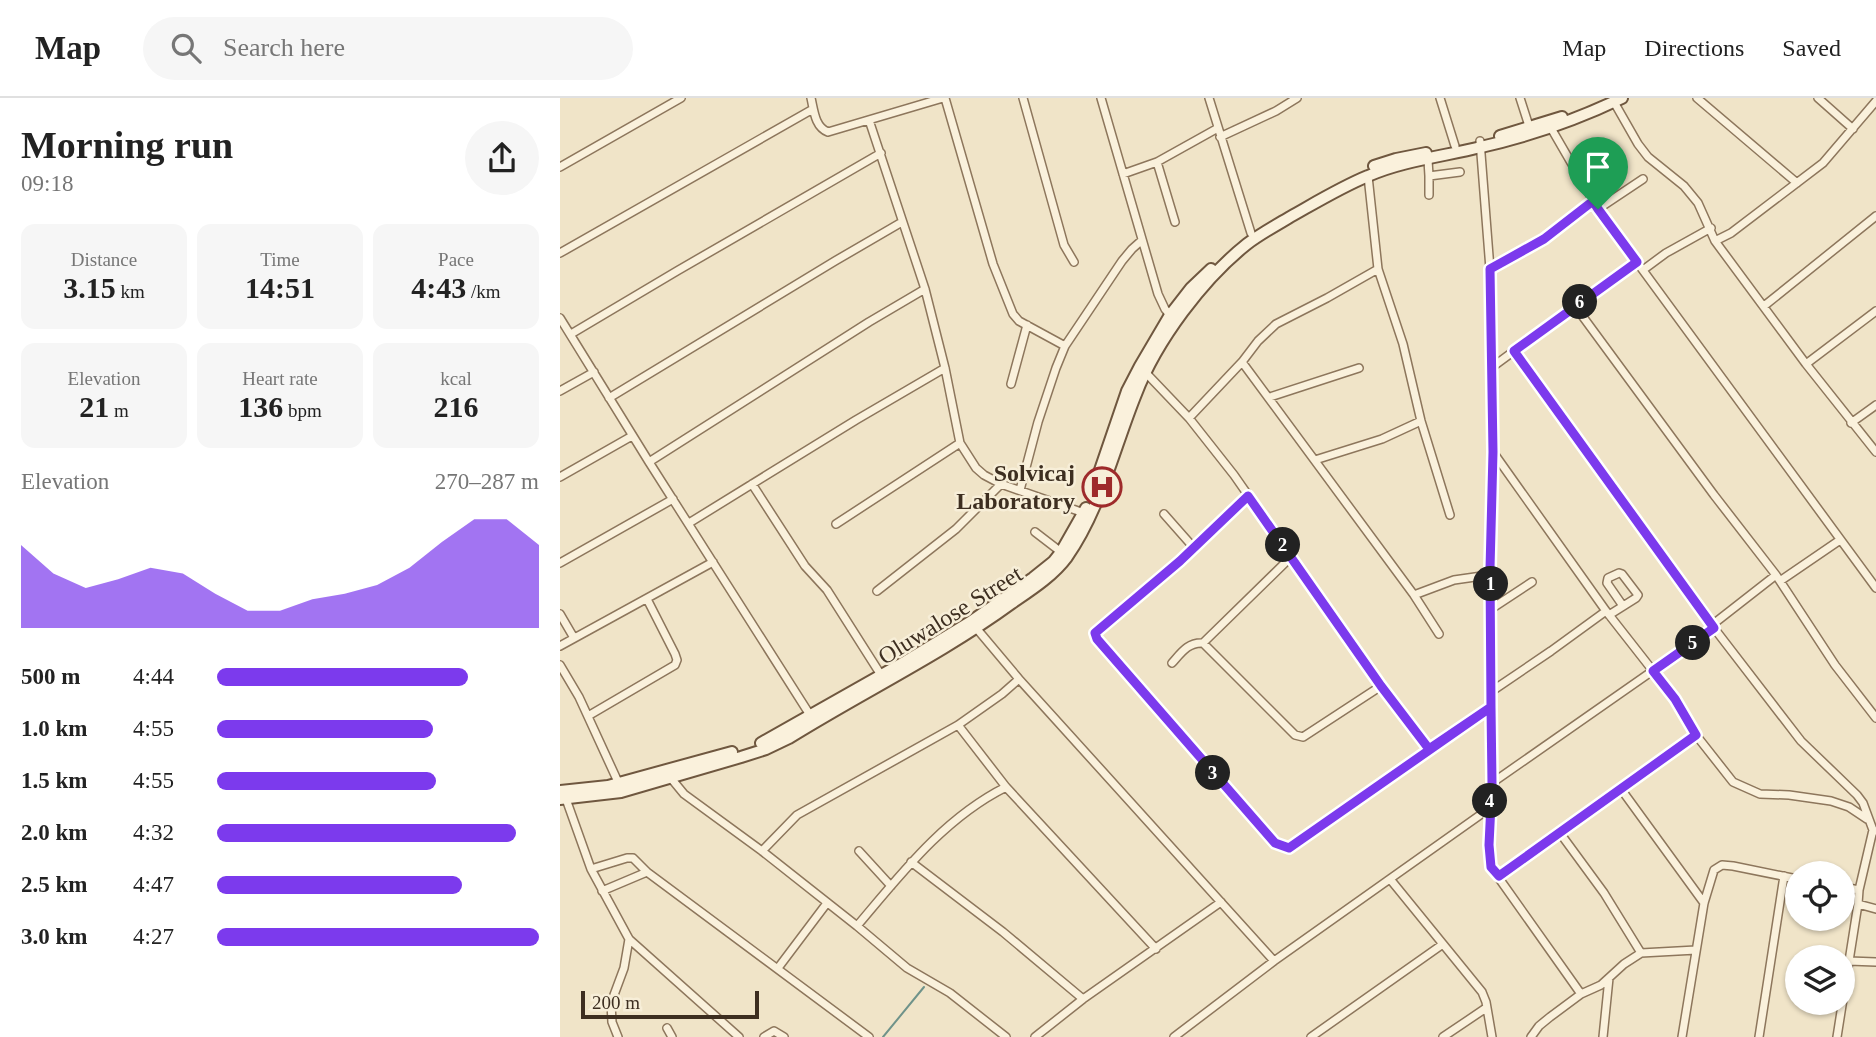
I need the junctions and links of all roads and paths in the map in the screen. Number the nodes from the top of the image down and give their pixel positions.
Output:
1 (681, 98) edge
2 (811, 98) edge
3 (944, 98) edge
4 (1023, 98) edge
5 (1101, 98) edge
6 (1209, 98) edge
7 (1297, 98) edge
8 (1440, 98) edge
9 (1520, 98) edge
10 (1698, 98) edge
11 (1818, 98) edge
12 (1614, 99) edge
13 (1876, 101) edge
14 (813, 109) junction
15 (869, 121) junction
16 (1530, 126) junction
17 (1218, 128) junction
18 (1551, 128) junction
19 (1853, 129) junction
20 (1220, 137) junction
21 (1480, 144) junction
22 (1455, 146) junction
23 (881, 153) junction
24 (1428, 160) junction
25 (1157, 162) junction
26 (560, 167) edge
27 (1460, 172) dead end
28 (1123, 174) junction
29 (1368, 176) junction
30 (1429, 176) junction
31 (1643, 180) dead end
32 (1797, 183) junction
33 (1429, 195) dead end
34 (1593, 201) junction
35 (1598, 209) junction
36 (1876, 216) edge
37 (902, 222) junction
38 (1175, 222) dead end
39 (1711, 228) junction
40 (1251, 233) junction
41 (1141, 241) junction
42 (1715, 241) junction
43 (560, 253) edge
44 (1074, 262) dead end
45 (1637, 262) junction
46 (1378, 269) junction
47 (1490, 269) junction
48 (1643, 271) junction
49 (925, 289) junction
50 (1575, 306) junction
51 (1764, 306) junction
52 (1876, 311) edge
53 (1170, 315) junction
54 (560, 318) edge
55 (1027, 326) junction
56 (571, 334) junction
57 (1065, 346) junction
58 (1514, 351) junction
59 (1242, 362) junction
60 (1806, 364) junction
61 (945, 368) junction
62 (1359, 368) dead end
63 (1491, 368) junction
64 (594, 372) junction
65 (1146, 373) junction
66 (1011, 384) dead end
67 (560, 391) edge
68 (1270, 397) junction
69 (609, 398) junction
70 (1876, 405) edge
71 (1189, 418) junction
72 (1421, 421) junction
73 (1852, 423) junction
74 (632, 436) junction
75 (960, 443) junction
76 (1493, 452) junction
77 (1876, 452) edge
78 (1315, 460) junction
79 (649, 462) junction
80 (560, 477) edge
81 (752, 484) junction
82 (1001, 484) junction
83 (1020, 490) junction
84 (1248, 496) junction
85 (673, 499) junction
86 (1084, 513) junction
87 (1164, 514) dead end
88 (1450, 515) dead end
89 (688, 523) junction
90 (836, 524) dead end
91 (1035, 532) dead end
92 (1840, 540) junction
93 (1194, 548) junction
94 (1061, 552) junction
95 (1291, 557) junction
96 (713, 562) junction
97 (560, 563) edge
98 (1482, 576) dead end
99 (1778, 578) junction
100 (1532, 582) dead end
101 (1876, 588) edge
102 (877, 591) dead end
103 (1414, 595) junction
104 (647, 599) junction
105 (1623, 606) junction
106 (1492, 609) junction
107 (1608, 612) junction
108 (560, 614) edge
109 (1713, 627) junction
110 (976, 629) junction
111 (1439, 634) dead end
112 (574, 638) junction
113 (1203, 643) junction
114 (560, 646) edge
115 (1172, 663) dead end
116 (560, 665) edge
117 (1653, 671) junction
118 (881, 675) junction
119 (1019, 679) junction
120 (1381, 686) junction
121 (863, 690) junction
122 (1492, 691) junction
123 (1491, 707) junction
124 (810, 715) junction
125 (588, 716) junction
126 (1876, 718) edge
127 (958, 725) junction
128 (1696, 735) junction
129 (1429, 749) junction
130 (670, 777) junction
131 (1492, 783) junction
132 (619, 784) junction
133 (1006, 787) junction
134 (1621, 789) junction
135 (562, 796) edge
136 (1490, 808) junction
137 (1868, 820) junction
138 (1875, 830) edge
139 (1560, 833) junction
140 (762, 851) junction
141 (859, 851) dead end
142 (911, 862) junction
143 (591, 869) junction
144 (647, 872) junction
145 (1499, 876) junction
146 (1784, 876) joint
147 (1390, 878) junction
148 (891, 886) junction
149 (1855, 889) edge
150 (1858, 890) junction
151 (602, 891) junction
152 (1221, 902) junction
153 (1704, 902) junction
154 (827, 903) junction
155 (1858, 904) junction
156 (1876, 909) edge
157 (858, 926) junction
158 (629, 939) junction
159 (1443, 944) junction
160 (1852, 945) edge
161 (1156, 949) junction
162 (1696, 950) junction
163 (1641, 953) junction
164 (1274, 961) junction
165 (1855, 961) edge
166 (1876, 962) edge
167 (778, 968) junction
168 (1609, 978) junction
169 (1581, 994) junction
170 (1083, 999) junction
171 (1486, 1008) junction
172 (1841, 1015) edge
173 (667, 1028) dead end
174 (618, 1037) edge
175 (673, 1037) edge
176 (739, 1037) edge
177 (764, 1037) edge
178 (784, 1037) edge
179 (869, 1037) edge
180 (1006, 1037) edge
181 (1035, 1037) edge
182 (1174, 1037) edge
183 (1311, 1037) edge
184 (1443, 1037) edge
185 (1492, 1037) edge
186 (1531, 1037) edge
187 (1603, 1037) edge
188 (1682, 1037) edge
189 (1759, 1037) edge
190 (1838, 1037) edge

1 - 26 street
2 - 14 street
3 - 15 street
3 - 55 street
4 - 44 street
5 - 28 street
6 - 17 street
7 - 20 street
8 - 22 street
9 - 16 street
10 - 32 street
11 - 19 street
12 - 16 street, Oluwalose Street
12 - 18 street, Oluwalose Street
12 - 39 street
13 - 19 street
14 - 15 street
14 - 43 street
15 - 23 street
16 - 21 street, Oluwalose Street
17 - 20 street
17 - 25 street
18 - 21 street, Oluwalose Street
18 - 34 street
19 - 32 street
20 - 40 street
21 - 22 street, Oluwalose Street
21 - 24 street, Oluwalose Street
21 - 47 street
22 - 40 street, Oluwalose Street
23 - 37 street
23 - 56 street
24 - 29 street, Oluwalose Street
24 - 30 street
25 - 28 street
25 - 38 street
27 - 30 street
28 - 41 street
29 - 46 street
29 - 65 street, Oluwalose Street
30 - 33 street
31 - 35 street
32 - 42 street
34 - 35 street
34 - 47 street
35 - 45 street
36 - 51 street
37 - 49 street
37 - 69 street
39 - 42 street
39 - 48 street
40 - 53 street, Oluwalose Street
41 - 53 street
41 - 57 street
42 - 51 street
45 - 48 street
45 - 50 street
46 - 59 street
46 - 72 street
47 - 63 street
48 - 92 street
49 - 61 street
49 - 79 street
50 - 58 street
50 - 99 street
51 - 60 street
52 - 60 street
53 - 86 street, Oluwalose Street
54 - 56 street
55 - 57 street
55 - 66 street
56 - 64 street
57 - 83 street
58 - 63 street
58 - 109 street
59 - 68 street
59 - 71 street
60 - 73 street
61 - 75 street
61 - 81 street
62 - 68 street
63 - 76 street
64 - 67 street
64 - 69 street
65 - 71 street
65 - 110 street, Oluwalose Street
68 - 78 street
69 - 74 street
70 - 73 street
71 - 84 street
72 - 78 street
72 - 88 street
73 - 77 street
74 - 79 street
74 - 80 street
75 - 82 street
75 - 90 street
76 - 106 street
76 - 107 street
78 - 103 street
79 - 85 street
81 - 89 street
81 - 118 street
82 - 83 street
82 - 102 street
83 - 86 street
84 - 93 street
84 - 95 street
85 - 89 street
85 - 97 street
86 - 94 street, Oluwalose Street
87 - 93 street
89 - 96 street
91 - 94 street
92 - 99 street
92 - 101 street
93 - 129 street
94 - 118 street, Oluwalose Street
95 - 113 street
95 - 120 street
96 - 104 street
96 - 124 street
98 - 103 street
99 - 109 street
99 - 126 street
100 - 106 street
103 - 111 street
104 - 112 street
104 - 125 street
105 - 105 street
105 - 107 street
106 - 122 street
107 - 117 street
107 - 122 street
108 - 112 street
109 - 117 street
109 - 137 street
110 - 119 street
110 - 121 street, Oluwalose Street
112 - 114 street
113 - 115 street
113 - 120 street
116 - 125 street
117 - 128 street
117 - 131 street
118 - 121 street, Oluwalose Street
119 - 127 street
119 - 152 street
120 - 129 street
121 - 124 street, Oluwalose Street
121 - 130 street, Oluwalose Street
122 - 123 street
123 - 129 street
123 - 131 street
124 - 132 street, Oluwalose Street
125 - 132 street
127 - 133 street
127 - 140 street
128 - 134 street
128 - 137 street
130 - 135 street, Oluwalose Street
130 - 140 street
131 - 136 street
132 - 135 street, Oluwalose Street
133 - 142 street
133 - 161 street
134 - 139 street
134 - 153 street
135 - 143 street
136 - 145 street
136 - 147 street
137 - 138 street
138 - 150 street
139 - 145 street
139 - 163 street
140 - 154 street
141 - 148 street
142 - 148 street
142 - 170 street
143 - 144 street
143 - 151 street
144 - 151 street
144 - 167 street
145 - 169 street
146 - 153 street
146 - 189 street
147 - 159 street
147 - 164 street
148 - 157 street
149 - 150 street
150 - 155 street
151 - 158 street
152 - 161 street
152 - 164 street
153 - 162 street
154 - 157 street
154 - 167 street
155 - 156 street
155 - 160 street
157 - 180 street
158 - 174 street
158 - 176 street
159 - 171 street
159 - 183 street
161 - 170 street
162 - 163 street
162 - 188 street
163 - 168 street
164 - 182 street
165 - 166 street
167 - 179 street
168 - 169 street
168 - 187 street
169 - 186 street
170 - 181 street
171 - 184 street
171 - 185 street
172 - 190 street
173 - 175 street
177 - 178 street

